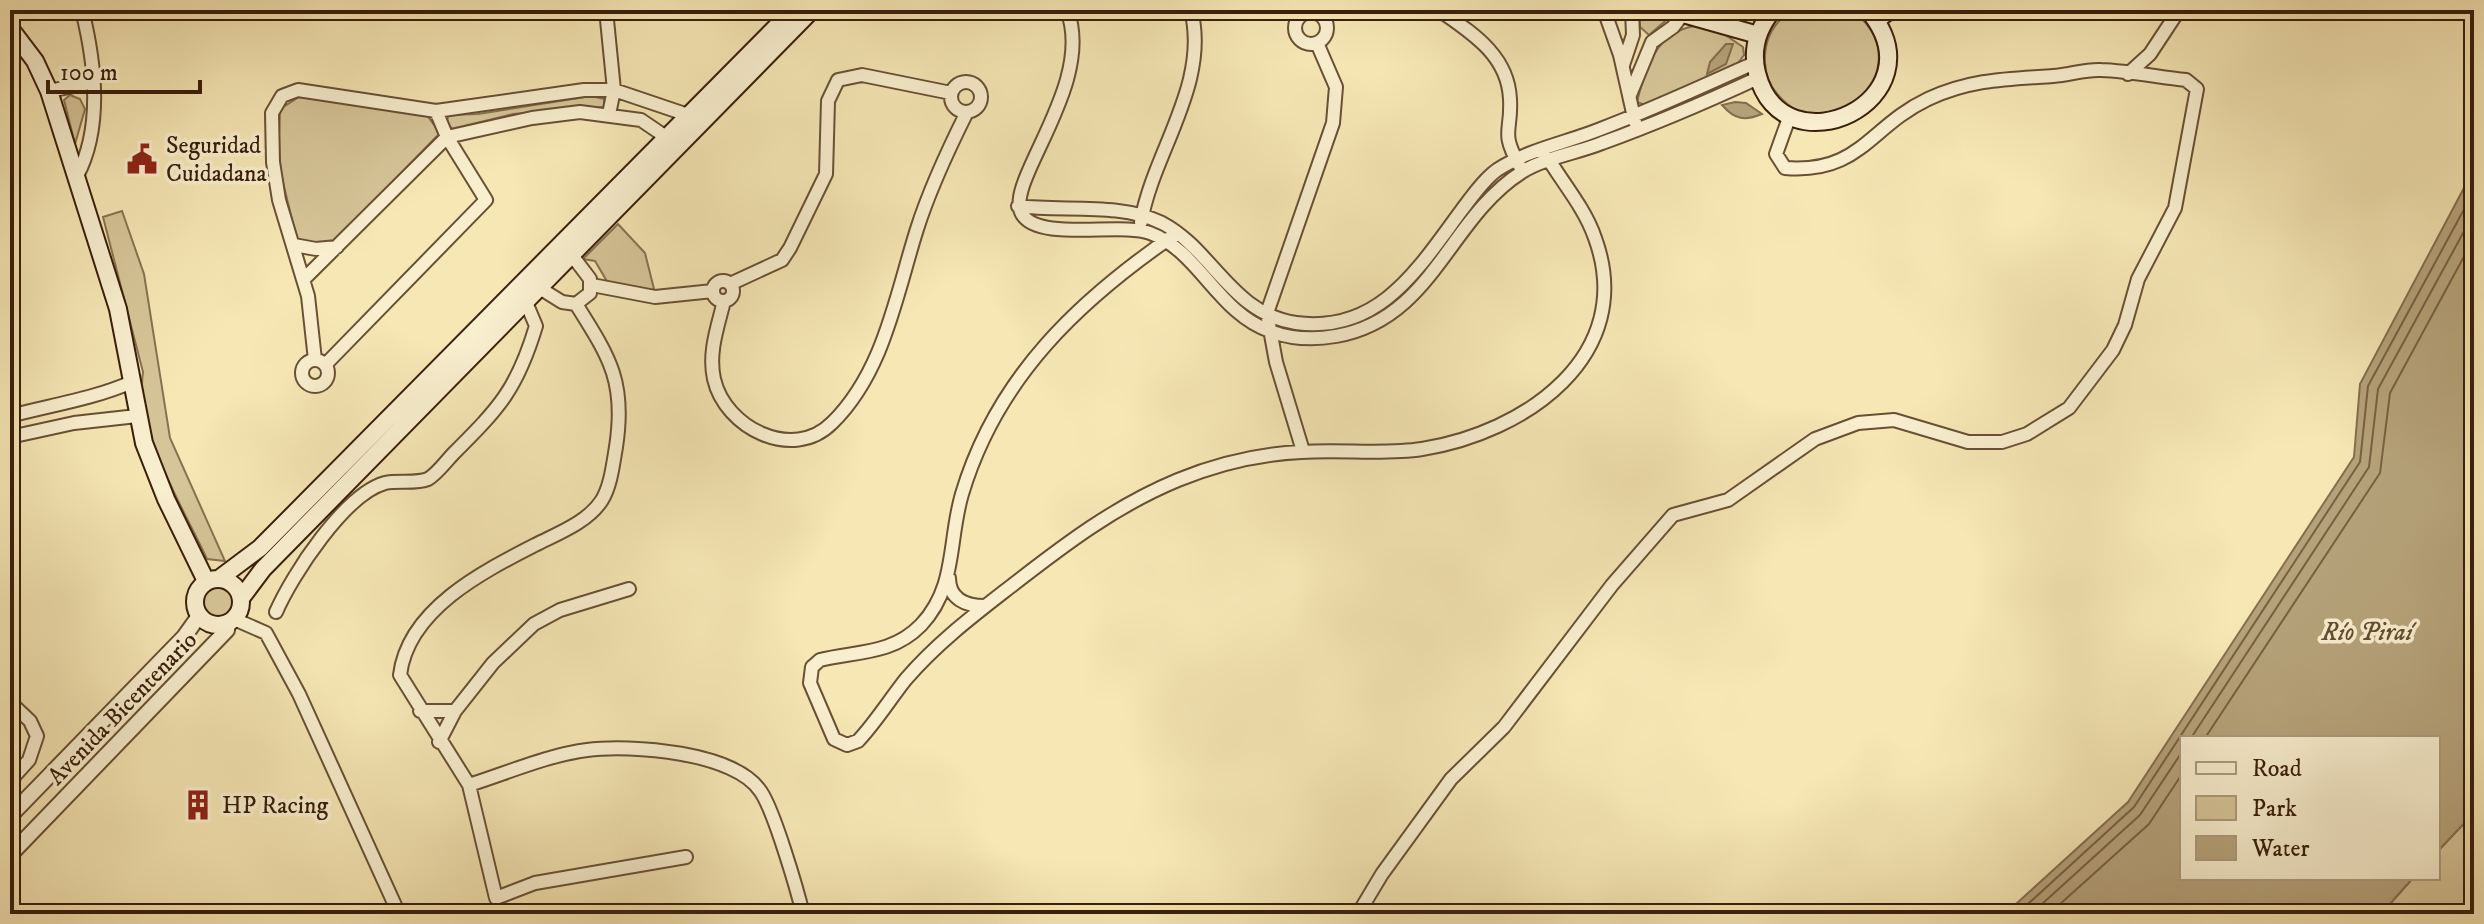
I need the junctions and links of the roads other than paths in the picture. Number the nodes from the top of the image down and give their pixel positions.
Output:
1 (82, 10) edge
2 (606, 10) edge
3 (793, 10) edge
4 (812, 10) edge
5 (1067, 10) edge
6 (1191, 10) edge
7 (1439, 10) edge
8 (1604, 10) edge
9 (1632, 10) edge
10 (1773, 10) edge
11 (1891, 10) edge
12 (2179, 10) edge
13 (1676, 12) edge
14 (1872, 15) edge
15 (10, 28) edge
16 (1633, 35) junction
17 (1758, 35) junction
18 (1652, 42) junction
19 (1317, 43) dead end
20 (1622, 65) junction
21 (1756, 70) junction
22 (2128, 74) junction
23 (94, 82) junction
24 (614, 90) junction
25 (49, 91) junction
26 (951, 93) junction
27 (1630, 95) junction
28 (436, 111) junction
29 (967, 112) junction
30 (609, 114) junction
31 (688, 115) junction
32 (1790, 115) junction
33 (1633, 116) junction
34 (1637, 130) junction
35 (447, 137) junction
36 (671, 142) junction
37 (1546, 156) junction
38 (1519, 166) junction
39 (77, 176) junction
40 (1018, 206) junction
41 (1142, 216) junction
42 (1140, 229) junction
43 (1172, 237) junction
44 (294, 245) junction
45 (337, 247) junction
46 (571, 254) junction
47 (304, 279) junction
48 (730, 284) junction
49 (592, 285) junction
50 (538, 287) junction
51 (713, 291) junction
52 (525, 300) junction
53 (724, 301) junction
54 (576, 304) junction
55 (1267, 313) junction
56 (1270, 331) junction
57 (132, 382) junction
58 (100, 396) junction
59 (10, 416) edge
60 (137, 416) junction
61 (105, 419) junction
62 (10, 437) edge
63 (1303, 451) junction
64 (949, 578) junction
65 (213, 580) junction
66 (629, 589) dead end
67 (242, 597) junction
68 (986, 606) junction
69 (276, 612) dead end
70 (199, 616) junction
71 (231, 621) junction
72 (157, 666) junction
73 (176, 683) junction
74 (10, 702) edge
75 (420, 711) junction
76 (455, 711) junction
77 (90, 736) junction
78 (439, 742) junction
79 (108, 754) junction
80 (10, 781) edge
81 (469, 785) junction
82 (10, 816) edge
83 (10, 855) edge
84 (686, 857) dead end
85 (399, 914) edge
86 (803, 914) edge
87 (1358, 914) edge

1 - 23 street
2 - 24 street
3 - 31 main road
4 - 36 main road
5 - 40 street
6 - 41 street
7 - 38 street
8 - 20 street
9 - 16 street
10 - 17 main road
11 - 14 main road
12 - 22 street
13 - 17 main road
13 - 18 street
14 - 32 main road
15 - 25 main road
16 - 18 street
16 - 20 street
17 - 21 main road
18 - 27 street
19 - 55 street
20 - 27 street
21 - 32 main road
21 - 33 street
21 - 34 street
22 - 32 street
22 - 87 street
23 - 25 street
23 - 39 street
24 - 28 street
24 - 30 street
24 - 31 street
25 - 39 main road
26 - 29 street
26 - 29 street
26 - 48 street
27 - 33 street
28 - 35 street
28 - 44 street
29 - 53 street
30 - 35 street
30 - 36 street
31 - 36 main road
33 - 34 street
33 - 37 street
34 - 37 street
35 - 45 street
35 - 47 street
36 - 46 main road
36 - 65 main road
37 - 38 street
37 - 63 street
38 - 55 street
38 - 56 street
39 - 57 main road
40 - 41 street
40 - 42 street
41 - 42 street
41 - 43 street
42 - 43 street
43 - 55 street
43 - 56 street
43 - 64 street
44 - 45 street
44 - 47 street
45 - 47 street
46 - 49 street
46 - 50 main road
48 - 51 street
48 - 53 street
49 - 51 street
49 - 54 street
50 - 52 main road
50 - 54 street
51 - 53 street
52 - 67 main road
52 - 69 street
54 - 75 street
55 - 56 street
56 - 63 street
57 - 58 street
57 - 60 main road
58 - 59 street
58 - 61 street
60 - 61 street
60 - 65 main road
61 - 62 street
63 - 68 street
64 - 68 street
64 - 68 street
65 - 67 main road
65 - 70 main road
66 - 76 street
67 - 71 main road
70 - 71 main road
70 - 72 street, Avenida Bicentenario
71 - 73 street, Avenida Bicentenario
71 - 85 street
72 - 73 street
72 - 77 street, Avenida Bicentenario
73 - 79 street, Avenida Bicentenario
74 - 80 street
75 - 76 street
75 - 78 street
76 - 78 street
77 - 79 street
77 - 82 street, Avenida Bicentenario
78 - 81 street
79 - 83 street, Avenida Bicentenario
81 - 84 street
81 - 86 street

